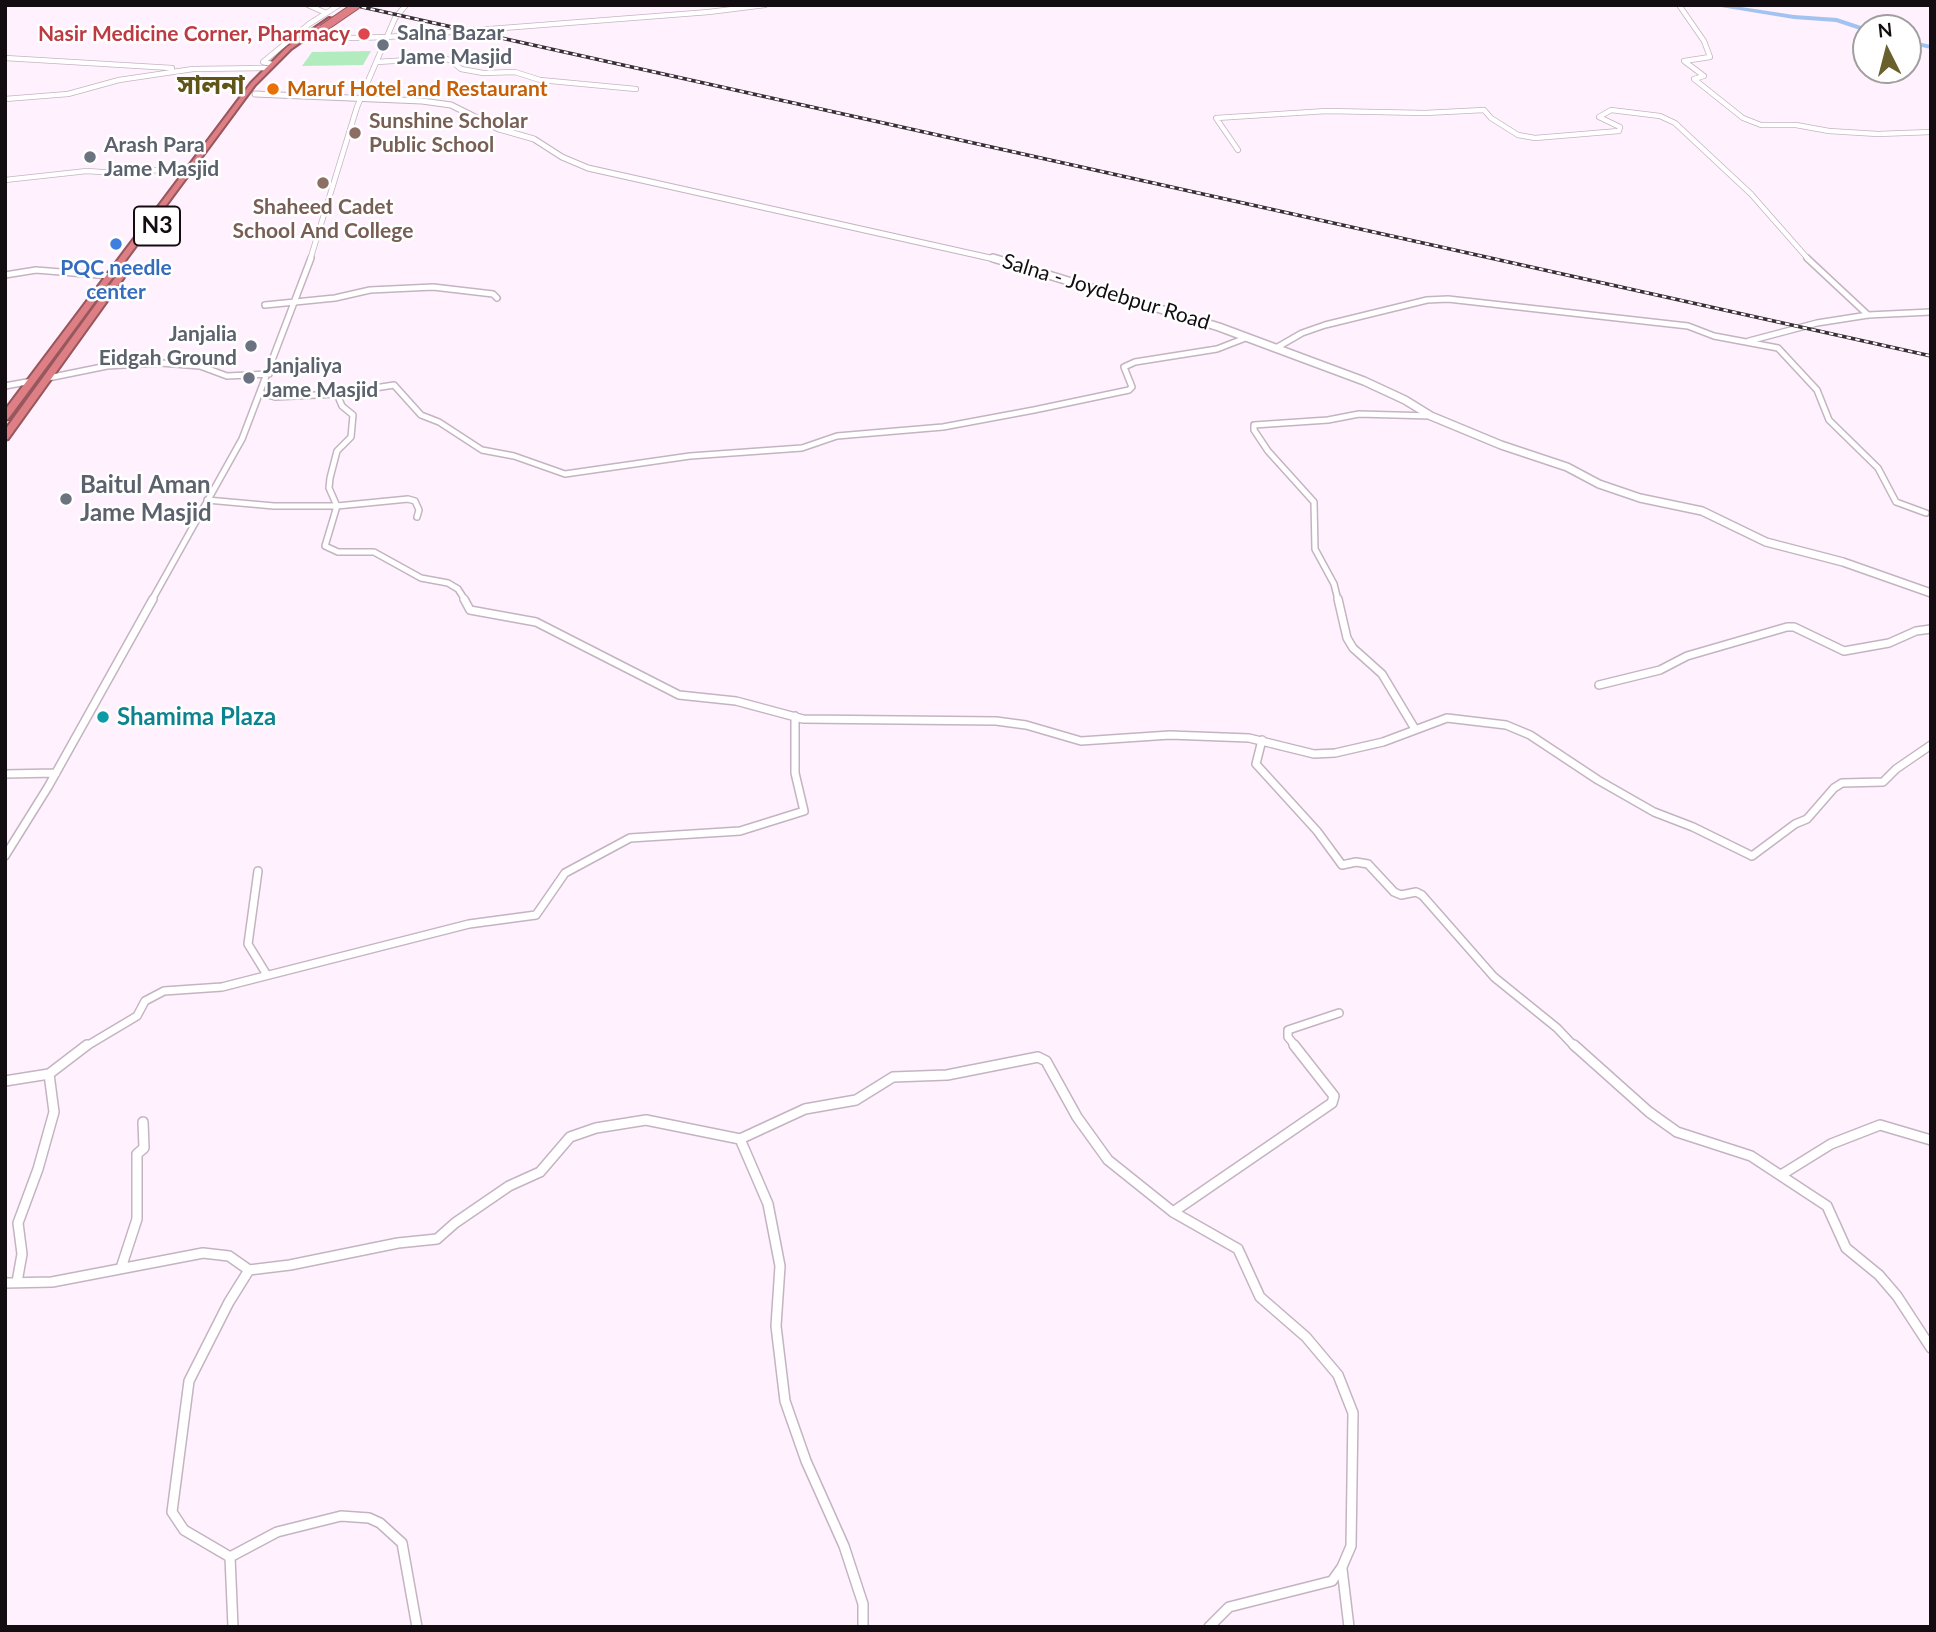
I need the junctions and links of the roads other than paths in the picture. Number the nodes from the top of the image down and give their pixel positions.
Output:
1 (308, 5) edge
2 (339, 5) edge
3 (351, 5) edge
4 (357, 5) edge
5 (406, 5) edge
6 (765, 5) edge
7 (1679, 5) edge
8 (326, 13) junction
9 (317, 31) junction
10 (387, 37) junction
11 (5, 58) edge
12 (377, 62) junction
13 (270, 66) junction
14 (193, 69) junction
15 (636, 89) dead end
16 (255, 94) junction
17 (5, 99) edge
18 (361, 100) junction
19 (1931, 132) edge
20 (1238, 150) dead end
21 (191, 168) junction
22 (5, 180) edge
23 (5, 275) edge
24 (110, 276) junction
25 (497, 298) dead end
26 (295, 302) junction
27 (265, 305) dead end
28 (1931, 312) edge
29 (1868, 315) junction
30 (1248, 337) junction
31 (1747, 341) junction
32 (1276, 348) junction
33 (270, 374) junction
34 (48, 377) junction
35 (32, 381) junction
36 (5, 386) edge
37 (261, 393) junction
38 (337, 394) junction
39 (1431, 416) junction
40 (5, 417) edge
41 (5, 437) edge
42 (207, 500) junction
43 (337, 506) junction
44 (1926, 513) dead end
45 (417, 517) dead end
46 (1931, 593) edge
47 (1931, 629) edge
48 (1599, 685) dead end
49 (795, 716) junction
50 (1415, 729) junction
51 (1262, 740) junction
52 (1931, 745) edge
53 (57, 773) junction
54 (5, 774) edge
55 (5, 856) edge
56 (258, 871) dead end
57 (267, 975) junction
58 (1339, 1013) dead end
59 (49, 1074) junction
60 (5, 1082) edge
61 (143, 1122) dead end
62 (740, 1139) junction
63 (1931, 1140) edge
64 (1781, 1174) junction
65 (1173, 1212) junction
66 (121, 1268) junction
67 (249, 1270) junction
68 (18, 1282) junction
69 (5, 1283) edge
70 (1931, 1348) edge
71 (230, 1557) junction
72 (1342, 1567) junction
73 (233, 1627) edge
74 (417, 1627) edge
75 (863, 1627) edge
76 (1209, 1627) edge
77 (1349, 1627) edge

1 - 8 street
2 - 8 street
3 - 9 highway, N3, bridge
4 - 9 highway, N3, bridge
5 - 10 street
6 - 10 street
7 - 19 street
8 - 13 street
9 - 10 street
9 - 13 highway, N3
9 - 16 highway, N3
10 - 12 street
11 - 14 street
12 - 15 street
12 - 18 street
13 - 14 street
13 - 21 highway, N3
14 - 17 street
16 - 18 main road, Salna - Joydebpur Road
16 - 34 highway, N3
18 - 26 street
18 - 30 main road, Salna - Joydebpur Road
20 - 29 street
21 - 22 street
21 - 24 highway, N3
23 - 24 street
24 - 35 highway, N3
25 - 26 street
26 - 27 street
26 - 33 street
28 - 29 street
29 - 31 street
30 - 32 main road, Salna - Joydebpur Road
30 - 38 street
31 - 32 street
31 - 44 street
32 - 39 main road, Salna - Joydebpur Road
33 - 34 street
33 - 37 street
34 - 41 highway, N3
35 - 36 street
35 - 40 highway, N3
37 - 38 street
37 - 42 street
38 - 43 street
39 - 46 main road, Salna - Joydebpur Road
39 - 50 street
42 - 43 street
42 - 53 street
43 - 45 street
43 - 49 street
47 - 48 street
49 - 51 street
49 - 57 street
50 - 51 street
50 - 52 street
51 - 64 street
53 - 54 street
53 - 55 street
56 - 57 street
57 - 59 street
58 - 65 street
59 - 60 street
59 - 68 street
61 - 66 street
62 - 65 street
62 - 67 street
62 - 75 street
63 - 64 street
64 - 70 street
65 - 72 street
66 - 67 street
66 - 68 street
67 - 71 street
68 - 69 street
71 - 73 street
71 - 74 street
72 - 76 street
72 - 77 street

